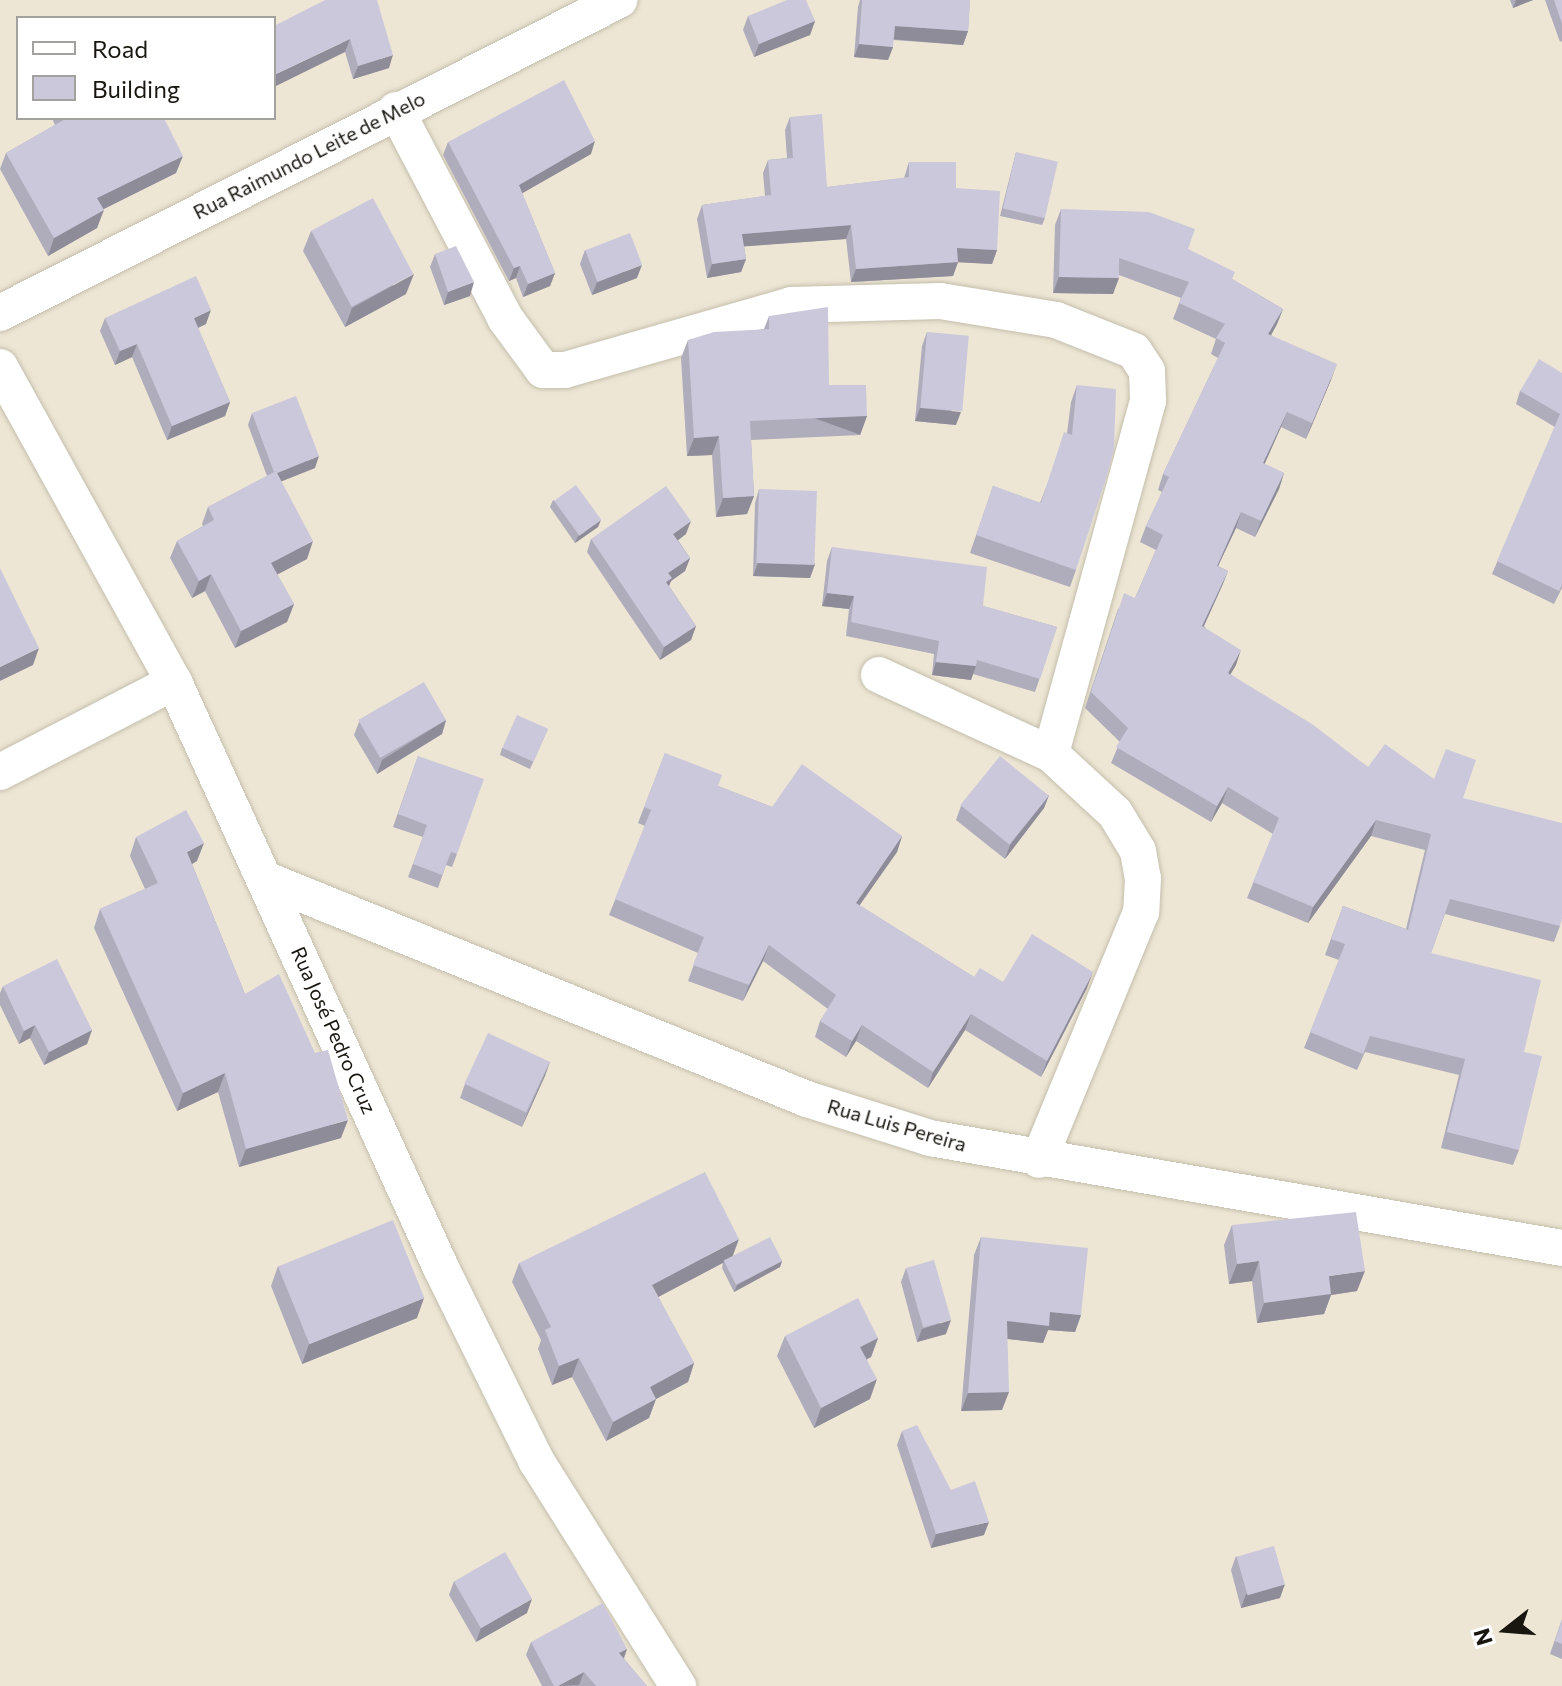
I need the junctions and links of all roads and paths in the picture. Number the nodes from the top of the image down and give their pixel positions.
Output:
1 (619, 0) edge
2 (396, 110) junction
3 (0, 313) edge
4 (0, 367) edge
5 (879, 675) dead end
6 (174, 682) junction
7 (1051, 754) junction
8 (0, 772) edge
9 (267, 880) junction
10 (1039, 1160) junction
11 (1560, 1237) edge
12 (678, 1686) edge

1 - 2 street, Rua Raimundo Leite de Melo
2 - 3 street, Rua Raimundo Leite de Melo
2 - 7 street
4 - 6 street, Rua José Pedro Cruz
5 - 7 street
6 - 8 street
6 - 9 street, Rua José Pedro Cruz
7 - 10 street
9 - 10 street, Rua Luis Pereira
9 - 12 street, Rua José Pedro Cruz
10 - 11 street, Rua Luis Pereira

